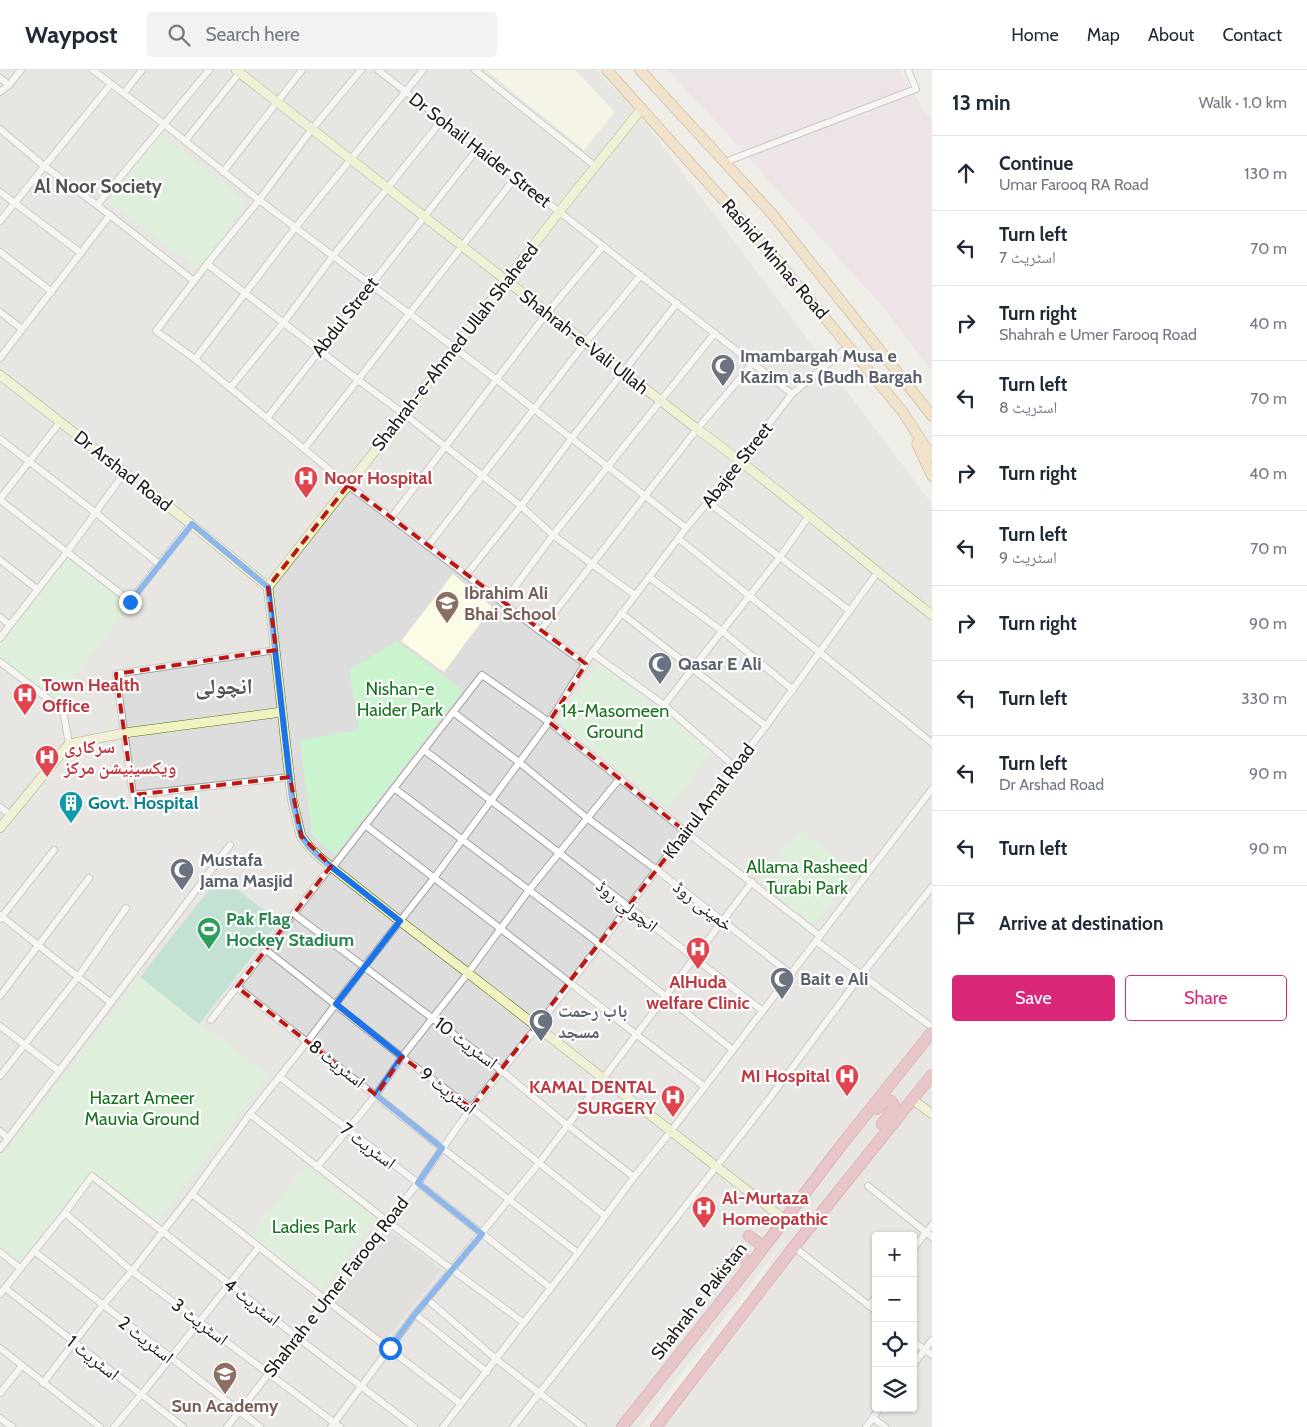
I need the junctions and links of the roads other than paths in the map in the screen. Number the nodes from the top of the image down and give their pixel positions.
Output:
1 (21, 70) edge
2 (93, 70) edge
3 (142, 70) edge
4 (209, 70) edge
5 (302, 70) edge
6 (362, 70) edge
7 (378, 70) edge
8 (422, 70) edge
9 (475, 70) edge
10 (607, 70) edge
11 (640, 70) edge
12 (908, 70) edge
13 (239, 71) edge
14 (0, 78) edge
15 (111, 84) junction
16 (9, 85) junction
17 (0, 92) edge
18 (406, 92) junction
19 (124, 93) junction
20 (277, 102) junction
21 (642, 108) junction
22 (442, 120) junction
23 (164, 124) junction
24 (0, 129) edge
25 (312, 129) junction
26 (185, 141) junction
27 (478, 148) junction
28 (350, 159) junction
29 (725, 162) junction
30 (44, 166) junction
31 (595, 166) junction
32 (223, 172) junction
33 (515, 178) junction
34 (388, 189) junction
35 (0, 192) edge
36 (259, 200) junction
37 (14, 204) junction
38 (97, 205) junction
39 (559, 212) junction
40 (110, 215) junction
41 (424, 217) junction
42 (0, 221) edge
43 (295, 228) junction
44 (603, 246) junction
45 (462, 247) junction
46 (0, 252) edge
47 (81, 253) junction
48 (332, 256) junction
49 (207, 264) junction
50 (640, 275) junction
51 (505, 281) junction
52 (194, 282) junction
53 (370, 284) junction
54 (52, 292) junction
55 (246, 293) junction
56 (677, 304) junction
57 (0, 312) edge
58 (548, 313) junction
59 (410, 314) junction
60 (284, 322) junction
61 (22, 329) junction
62 (715, 333) junction
63 (585, 343) junction
64 (849, 346) junction
65 (454, 348) junction
66 (320, 350) junction
67 (0, 358) edge
68 (194, 359) junction
69 (753, 363) junction
70 (624, 372) junction
71 (0, 375) edge
72 (358, 380) junction
73 (497, 380) junction
74 (230, 388) junction
75 (792, 394) junction
76 (660, 401) junction
77 (533, 410) junction
78 (902, 411) junction
79 (404, 414) junction
80 (932, 415) edge
81 (267, 418) junction
82 (60, 422) junction
83 (697, 429) junction
84 (0, 439) edge
85 (571, 439) junction
86 (446, 448) junction
87 (304, 449) junction
88 (932, 457) edge
89 (741, 461) junction
90 (29, 462) junction
91 (607, 467) junction
92 (125, 472) junction
93 (482, 476) junction
94 (932, 476) edge
95 (348, 485) junction
96 (644, 496) junction
97 (0, 499) edge
98 (708, 502) junction
99 (521, 506) junction
100 (96, 513) junction
101 (809, 516) junction
102 (391, 518) junction
103 (192, 524) junction
104 (686, 528) junction
105 (553, 535) junction
106 (679, 539) junction
107 (428, 546) junction
108 (67, 552) junction
109 (780, 557) junction
110 (0, 560) edge
111 (159, 564) junction
112 (592, 564) junction
113 (877, 573) junction
114 (466, 575) junction
115 (650, 577) junction
116 (268, 587) junction
117 (38, 589) junction
118 (635, 595) junction
119 (750, 595) junction
120 (503, 603) junction
121 (850, 611) junction
122 (621, 613) junction
123 (932, 615) edge
124 (0, 617) edge
125 (10, 625) junction
126 (540, 631) junction
127 (722, 631) junction
128 (0, 638) edge
129 (276, 650) junction
130 (820, 652) junction
131 (592, 653) junction
132 (0, 662) edge
133 (586, 664) junction
134 (693, 668) junction
135 (793, 690) junction
136 (664, 706) junction
137 (282, 712) junction
138 (453, 712) junction
139 (549, 722) junction
140 (766, 726) junction
141 (124, 733) junction
142 (932, 743) edge
143 (69, 744) junction
144 (424, 750) junction
145 (520, 764) junction
146 (736, 767) junction
147 (290, 777) junction
148 (620, 778) junction
149 (394, 788) junction
150 (932, 789) edge
151 (492, 800) junction
152 (0, 806) edge
153 (10, 815) junction
154 (587, 818) junction
155 (365, 825) junction
156 (0, 828) edge
157 (686, 832) junction
158 (462, 839) junction
159 (230, 845) dead end
160 (54, 850) dead end
161 (560, 852) junction
162 (331, 867) junction
163 (657, 870) junction
164 (89, 878) dead end
165 (434, 878) junction
166 (752, 882) junction
167 (932, 888) edge
168 (530, 890) junction
169 (628, 907) junction
170 (126, 908) dead end
171 (294, 914) junction
172 (1, 917) edge
173 (400, 921) junction
174 (722, 921) junction
175 (501, 929) junction
176 (818, 938) junction
177 (600, 944) junction
178 (38, 946) junction
179 (266, 950) junction
180 (694, 959) junction
181 (364, 966) junction
182 (468, 973) junction
183 (791, 974) junction
184 (861, 975) junction
185 (78, 976) junction
186 (571, 983) junction
187 (238, 987) junction
188 (0, 996) edge
189 (666, 996) junction
190 (111, 1003) junction
191 (336, 1004) junction
192 (763, 1011) junction
193 (433, 1018) junction
194 (212, 1020) dead end
195 (0, 1026) edge
196 (537, 1027) junction
197 (932, 1027) edge
198 (932, 1032) edge
199 (637, 1035) junction
200 (307, 1042) junction
201 (24, 1045) junction
202 (733, 1050) junction
203 (402, 1057) junction
204 (501, 1070) junction
205 (59, 1071) junction
206 (932, 1075) edge
207 (0, 1076) edge
208 (280, 1078) junction
209 (604, 1079) junction
210 (706, 1086) junction
211 (376, 1095) junction
212 (912, 1099) junction
213 (471, 1108) junction
214 (250, 1114) junction
215 (932, 1114) edge
216 (567, 1125) junction
217 (347, 1130) junction
218 (0, 1132) edge
219 (671, 1132) junction
220 (8, 1138) junction
221 (843, 1143) junction
222 (0, 1148) edge
223 (442, 1148) junction
224 (539, 1163) junction
225 (716, 1166) junction
226 (318, 1167) junction
227 (634, 1177) junction
228 (848, 1180) junction
229 (418, 1183) junction
230 (868, 1186) dead end
231 (192, 1194) junction
232 (509, 1199) junction
233 (65, 1213) junction
234 (605, 1216) junction
235 (785, 1220) junction
236 (387, 1221) junction
237 (932, 1225) edge
238 (162, 1232) junction
239 (482, 1234) junction
240 (929, 1235) edge
241 (749, 1236) dead end
242 (259, 1246) junction
243 (917, 1246) edge
244 (764, 1247) junction
245 (794, 1247) junction
246 (34, 1251) junction
247 (0, 1252) edge
248 (578, 1252) junction
249 (736, 1253) dead end
250 (751, 1264) junction
251 (20, 1268) junction
252 (453, 1269) junction
253 (132, 1271) junction
254 (229, 1284) junction
255 (5, 1288) junction
256 (551, 1288) junction
257 (0, 1294) edge
258 (326, 1300) junction
259 (428, 1300) junction
260 (872, 1302) edge
261 (102, 1306) junction
262 (869, 1306) junction
263 (872, 1308) edge
264 (415, 1314) junction
265 (200, 1322) junction
266 (524, 1323) junction
267 (296, 1337) junction
268 (932, 1340) edge
269 (74, 1343) junction
270 (917, 1344) edge
271 (0, 1348) edge
272 (390, 1348) junction
273 (925, 1350) junction
274 (932, 1355) edge
275 (170, 1358) junction
276 (496, 1359) junction
277 (917, 1360) edge
278 (22, 1366) junction
279 (487, 1372) junction
280 (268, 1373) junction
281 (43, 1383) junction
282 (361, 1387) junction
283 (0, 1393) edge
284 (539, 1393) junction
285 (141, 1395) junction
286 (461, 1404) junction
287 (239, 1411) junction
288 (877, 1412) edge
289 (0, 1418) edge
290 (873, 1418) junction
291 (335, 1426) edge
292 (12, 1427) edge
293 (100, 1427) edge
294 (114, 1427) edge
295 (182, 1427) edge
296 (227, 1427) edge
297 (260, 1427) edge
298 (414, 1427) edge
299 (444, 1427) edge
300 (513, 1427) edge
301 (583, 1427) edge
302 (622, 1427) edge
303 (656, 1427) edge
304 (866, 1427) edge
305 (885, 1427) edge

1 - 16 street
2 - 15 street
3 - 19 street
4 - 23 street
5 - 20 street
6 - 25 street
7 - 18 street, Dr Sohail Haider Street
8 - 18 street
9 - 31 street
10 - 21 main road, Rashid Minhas Road
11 - 29 main road, Rashid Minhas Road
12 - 29 street
13 - 20 street, Shahrah-e-Vali Ullah
13 - 26 street
14 - 16 street
15 - 19 street
15 - 30 street
16 - 17 street
18 - 22 street, Dr Sohail Haider Street
18 - 28 street
19 - 23 street
20 - 25 street, Shahrah-e-Vali Ullah
20 - 32 street
21 - 31 street, Shahrah-e-Ahmed Ullah Shaheed
21 - 64 main road, Rashid Minhas Road
22 - 27 street, Dr Sohail Haider Street
22 - 34 street
23 - 26 street
23 - 38 street
24 - 30 street
25 - 28 street, Shahrah-e-Vali Ullah
25 - 36 street
26 - 32 street
27 - 33 street, Dr Sohail Haider Street
27 - 41 street, Abdul Street
28 - 34 street, Shahrah-e-Vali Ullah
28 - 43 street
29 - 80 main road, Rashid Minhas Road
30 - 37 street
30 - 38 street
31 - 39 street, Shahrah-e-Ahmed Ullah Shaheed
32 - 36 street
33 - 39 street, Dr Sohail Haider Street
33 - 45 street
34 - 41 street, Shahrah-e-Vali Ullah
34 - 48 street
35 - 37 street
36 - 43 street
36 - 49 street
37 - 42 street
37 - 47 street
38 - 40 street
39 - 44 street, Dr Sohail Haider Street
39 - 51 street, Shahrah-e-Ahmed Ullah Shaheed
40 - 47 street
40 - 52 street
41 - 45 street, Shahrah-e-Vali Ullah
41 - 53 street, Abdul Street
43 - 48 street
43 - 55 street
44 - 50 street, Dr Sohail Haider Street
44 - 58 street
45 - 51 street, Shahrah-e-Vali Ullah
45 - 59 street
46 - 54 street
47 - 54 street
48 - 53 street
48 - 60 street
49 - 52 street
49 - 55 street
50 - 56 street, Dr Sohail Haider Street
50 - 63 street
51 - 58 street, Shahrah-e-Vali Ullah
51 - 65 street, Shahrah-e-Ahmed Ullah Shaheed
52 - 68 street
53 - 59 street
53 - 66 street, Abdul Street
54 - 61 street
55 - 60 street
55 - 68 street
56 - 62 street, Dr Sohail Haider Street
56 - 70 street
57 - 61 street
58 - 63 street, Shahrah-e-Vali Ullah
58 - 73 street
59 - 65 street
59 - 72 street
60 - 66 street
60 - 74 street
61 - 67 street
62 - 69 street, Dr Sohail Haider Street
62 - 76 street
63 - 70 street, Shahrah-e-Vali Ullah
63 - 77 street
64 - 75 street, Abajee Street
64 - 78 main road, Rashid Minhas Road
65 - 73 street
65 - 79 street, Shahrah-e-Ahmed Ullah Shaheed
66 - 72 street
66 - 81 street, Abdul Street
68 - 74 street
69 - 75 street, Dr Sohail Haider Street
69 - 83 street
70 - 76 street, Shahrah-e-Vali Ullah
70 - 85 street
71 - 82 street, Dr Arshad Road
72 - 79 street
72 - 87 street
73 - 77 street
73 - 86 street
74 - 81 street
75 - 89 street, Abajee Street
76 - 83 street, Shahrah-e-Vali Ullah
76 - 91 street
77 - 85 street
77 - 93 street
78 - 88 main road, Rashid Minhas Road
78 - 94 main road
79 - 86 street
79 - 95 street, Shahrah-e-Ahmed Ullah Shaheed
81 - 87 street
82 - 90 street
82 - 92 street, Dr Arshad Road
83 - 89 street, Shahrah-e-Vali Ullah
83 - 96 street
84 - 90 street
85 - 91 street
85 - 99 street
86 - 93 street
86 - 102 street
87 - 95 street
89 - 98 street, Abajee Street
89 - 101 street, Shahrah-e-Vali Ullah
90 - 97 street
90 - 100 street
91 - 96 street
91 - 105 street
92 - 100 street
92 - 103 street, Dr Arshad Road
93 - 99 street
93 - 107 street
95 - 102 street
95 - 116 street, Shahrah-e-Ahmed Ullah Shaheed
96 - 104 street
96 - 112 street
97 - 108 street
98 - 104 street, Abajee Street
98 - 109 street
99 - 105 street
99 - 114 street
100 - 108 street
100 - 111 street
101 - 109 street
101 - 113 street, Shahrah-e-Vali Ullah
102 - 107 street
103 - 111 street
103 - 116 street, Dr Arshad Road
104 - 106 street, Abajee Street
105 - 112 street
105 - 120 street
106 - 115 street, Abajee Street
106 - 119 street
107 - 114 street
108 - 111 street
108 - 117 street
109 - 119 street
109 - 121 street
110 - 117 street
112 - 118 street
112 - 126 street
113 - 121 street, Khairul Amal Road
113 - 123 street, Shahrah-e-Vali Ullah
114 - 120 street
115 - 118 street, Abajee Street
115 - 127 street
116 - 129 street
117 - 125 street
118 - 122 street, Abajee Street
119 - 127 street
119 - 130 street
120 - 126 street
121 - 130 street, Khairul Amal Road
122 - 131 street, Abajee Street
122 - 134 street
124 - 125 street
125 - 128 street
126 - 133 street
127 - 134 street
127 - 135 street
129 - 137 street
129 - 141 street
130 - 135 street, Khairul Amal Road
130 - 142 street
131 - 133 street, Abajee Street
131 - 136 street
132 - 143 street
133 - 139 street, Abajee Street
134 - 136 street
134 - 140 street
135 - 140 street, Khairul Amal Road
136 - 146 street
137 - 141 street
137 - 147 street
138 - 139 street
138 - 144 street
138 - 145 street, خمینی روڈ
139 - 145 street, Abajee Street
139 - 148 street
140 - 146 street, Khairul Amal Road
141 - 143 street
141 - 147 street
143 - 153 street
144 - 149 street
144 - 151 street, انچولی روڈ
145 - 151 street, Abajee Street
145 - 154 street, خمینی روڈ
146 - 157 street, Khairul Amal Road
147 - 162 street
148 - 154 street
148 - 157 street
149 - 155 street
149 - 158 street
150 - 176 street
151 - 158 street, Abajee Street
151 - 161 street, انچولی روڈ
152 - 153 street
153 - 156 street
154 - 161 street
154 - 163 street, خمینی روڈ
155 - 162 street
155 - 165 street
157 - 163 street, Khairul Amal Road
157 - 166 street
158 - 165 street, Abajee Street
158 - 168 street
159 - 190 street
160 - 172 street
161 - 168 street
161 - 169 street, انچولی روڈ
162 - 171 street
162 - 173 street
163 - 169 street, Khairul Amal Road
163 - 174 street, خمینی روڈ
164 - 178 street
165 - 173 street, Abajee Street
165 - 175 street
166 - 174 street
166 - 176 street
167 - 184 street
168 - 175 street
168 - 177 street
169 - 177 street, Khairul Amal Road
169 - 180 street, انچولی روڈ
170 - 185 street
171 - 179 street
171 - 181 street, اسٹریٹ 10
172 - 178 street
173 - 181 street, Abajee Street
173 - 182 street
174 - 180 street
174 - 183 street, خمینی روڈ
175 - 182 street
175 - 186 street
176 - 183 street
176 - 184 street
177 - 186 street, Khairul Amal Road
177 - 189 street
178 - 185 street
178 - 188 street
179 - 187 street
179 - 191 street, اسٹریٹ 9
180 - 189 street
180 - 192 street, انچولی روڈ
181 - 191 street, Abajee Street
181 - 193 street, اسٹریٹ 10
182 - 193 street
182 - 196 street
183 - 192 street
184 - 197 street
184 - 225 street
185 - 190 street
185 - 201 street
186 - 196 street, Khairul Amal Road
186 - 199 street
187 - 194 street
187 - 200 street, اسٹریٹ 8
189 - 199 street
189 - 202 street
190 - 205 street
191 - 200 street, Abajee Street
191 - 203 street, اسٹریٹ 9
192 - 202 street
193 - 203 street
193 - 204 street, اسٹریٹ 10
195 - 201 street
196 - 204 street, Shahrah e Umer Farooq Road
196 - 209 street
198 - 221 highway, Shahrah e Pakistan
199 - 209 street
199 - 210 street
200 - 208 street, Abajee Street
200 - 211 street, اسٹریٹ 8
201 - 205 street
201 - 207 street
202 - 210 street
203 - 211 street
203 - 213 street, اسٹریٹ 9
204 - 213 street, Shahrah e Umer Farooq Road
204 - 216 street, اسٹریٹ 10
205 - 220 street
206 - 212 highway
208 - 214 street, Abajee Street
208 - 217 street, اسٹریٹ 7
209 - 216 street
209 - 219 street
210 - 219 street
211 - 217 street
211 - 223 street, اسٹریٹ 8
212 - 215 street
212 - 228 highway
213 - 223 street, Shahrah e Umer Farooq Road
213 - 224 street, اسٹریٹ 9
214 - 226 street
214 - 231 street, Abajee Street
216 - 224 street
216 - 227 street, اسٹریٹ 10
217 - 226 street
217 - 229 street, اسٹریٹ 7
218 - 220 street
219 - 225 street
219 - 227 street
220 - 222 street
221 - 228 highway
221 - 235 highway, Shahrah e Pakistan
223 - 229 street, Shahrah e Umer Farooq Road
223 - 232 street, اسٹریٹ 8
224 - 232 street
224 - 234 street, اسٹریٹ 9
225 - 235 street
225 - 284 street
226 - 236 street
227 - 234 street
228 - 245 highway
229 - 236 street, Shahrah e Umer Farooq Road
229 - 239 street, اسٹریٹ 7
230 - 240 street
231 - 238 street, Abajee Street
231 - 242 street
232 - 239 street
232 - 248 street, اسٹریٹ 8
233 - 238 street, اسٹریٹ 4
233 - 246 street
233 - 253 street, اسٹریٹ 3
234 - 248 street
235 - 244 highway, Shahrah e Pakistan
236 - 252 street
236 - 258 street, Shahrah e Umer Farooq Road
237 - 240 street
238 - 253 street, Abajee Street
238 - 254 street, اسٹریٹ 4
239 - 252 street
239 - 256 street, اسٹریٹ 7
240 - 243 street
241 - 244 highway
242 - 254 street
242 - 258 street
244 - 250 highway, Shahrah e Pakistan
245 - 262 street
245 - 303 highway
246 - 251 street
246 - 261 street, اسٹریٹ 2
247 - 251 street
248 - 256 street
249 - 250 highway
250 - 302 highway, Shahrah e Pakistan
251 - 255 street
252 - 259 street
252 - 266 street
253 - 261 street, Abajee Street
253 - 265 street, اسٹریٹ 3
254 - 265 street
254 - 267 street, اسٹریٹ 4
255 - 257 street
255 - 269 street, اسٹریٹ 1
256 - 266 street
258 - 267 street, Shahrah e Umer Farooq Road
258 - 272 street
259 - 264 street
259 - 276 street
260 - 262 street
261 - 269 street, Abajee Street
261 - 275 street, اسٹریٹ 2
262 - 263 street
264 - 272 street
264 - 279 street
265 - 275 street
265 - 280 street, اسٹریٹ 3
266 - 276 street
267 - 280 street, Shahrah e Umer Farooq Road
267 - 282 street, اسٹریٹ 4
268 - 273 street
269 - 281 street, Abajee Street
269 - 285 street, اسٹریٹ 1
270 - 273 street
271 - 278 street
272 - 282 street
272 - 286 street
273 - 274 street
273 - 277 street
275 - 285 street
275 - 287 street, اسٹریٹ 2
276 - 279 street
276 - 284 street
278 - 281 street
278 - 283 street
279 - 286 street
280 - 287 street, Shahrah e Umer Farooq Road
280 - 291 street, اسٹریٹ 3
281 - 293 street
282 - 291 street
282 - 298 street, اسٹریٹ 4
284 - 300 street
284 - 301 street
285 - 294 street
285 - 295 street, اسٹریٹ 1
286 - 299 street
287 - 296 street, Shahrah e Umer Farooq Road
287 - 297 street, اسٹریٹ 2
288 - 290 street
289 - 292 street
290 - 304 street
290 - 305 street

